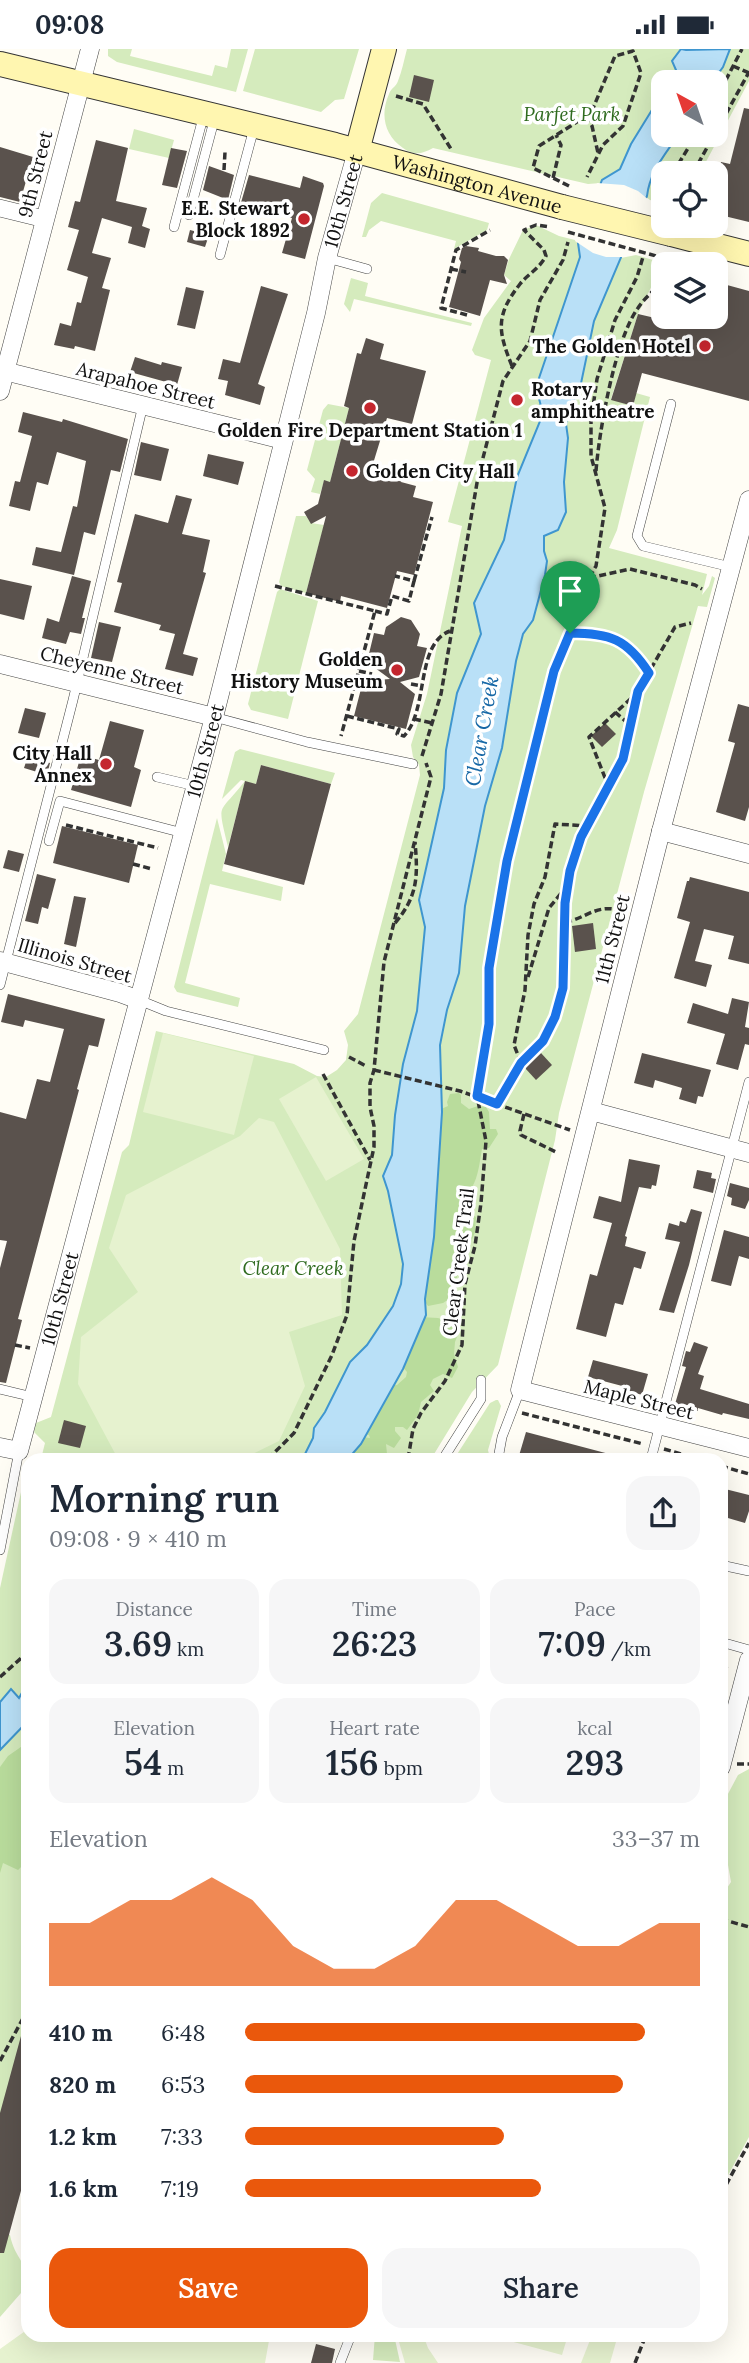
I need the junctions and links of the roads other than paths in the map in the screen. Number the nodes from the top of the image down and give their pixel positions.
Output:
1 (90, 49) edge
2 (384, 49) edge
3 (0, 64) edge
4 (80, 84) junction
5 (210, 114) junction
6 (255, 125) junction
7 (357, 151) junction
8 (0, 204) edge
9 (0, 212) edge
10 (189, 215) dead end
11 (45, 219) junction
12 (174, 227) dead end
13 (749, 254) edge
14 (220, 255) dead end
15 (327, 258) junction
16 (368, 269) dead end
17 (2, 370) edge
18 (0, 391) edge
19 (671, 404) dead end
20 (144, 405) junction
21 (283, 440) junction
22 (749, 500) edge
23 (738, 559) edge
24 (0, 664) edge
25 (77, 683) junction
26 (214, 717) junction
27 (413, 764) dead end
28 (157, 777) dead end
29 (195, 786) junction
30 (661, 831) junction
31 (183, 833) junction
32 (49, 841) dead end
33 (749, 854) edge
34 (3, 962) edge
35 (0, 985) edge
36 (139, 1000) junction
37 (324, 1049) dead end
38 (749, 1082) edge
39 (591, 1111) junction
40 (740, 1151) edge
41 (481, 1380) dead end
42 (0, 1389) edge
43 (520, 1390) junction
44 (33, 1397) junction
45 (660, 1427) junction
46 (0, 1447) edge
47 (749, 1448) edge
48 (19, 1451) junction
49 (447, 1453) edge
50 (499, 1453) edge
51 (653, 1453) edge
52 (0, 1549) edge
53 (728, 1566) edge
54 (749, 1571) edge
55 (728, 1644) edge
56 (749, 1650) edge
57 (749, 1660) edge
58 (728, 1740) edge
59 (348, 2342) edge
60 (340, 2363) edge

1 - 4 street, 9th Street
2 - 7 main road, 10th Street
3 - 4 main road, Washington Avenue
4 - 5 main road, Washington Avenue
4 - 11 street, 9th Street
5 - 6 main road, Washington Avenue
5 - 10 lane
5 - 12 lane
6 - 7 main road, Washington Avenue
6 - 14 lane
7 - 13 main road, Washington Avenue, bridge
7 - 15 street, 10th Street
8 - 11 lane
9 - 11 lane
11 - 17 street, 9th Street
15 - 16 lane
15 - 21 street, 10th Street
17 - 18 street, 9th Street
17 - 20 street, Arapahoe Street
19 - 23 lane
20 - 21 street, Arapahoe Street
20 - 25 lane
21 - 26 street, 10th Street
22 - 23 street, 11th Street
23 - 30 street, 11th Street
24 - 25 street, Cheyenne Street
25 - 26 street, Cheyenne Street
25 - 34 lane
26 - 27 lane
26 - 29 street, 10th Street
28 - 29 lane
29 - 31 street, 10th Street
30 - 33 street
30 - 39 street, 11th Street
31 - 32 lane
31 - 36 street, 10th Street
34 - 35 lane
34 - 36 street, Illinois Street
36 - 37 lane
36 - 44 street, 10th Street
38 - 40 lane
39 - 40 street
39 - 43 street, 11th Street
40 - 45 lane
41 - 49 lane
42 - 44 lane
43 - 45 street, Maple Street
43 - 50 lane
44 - 48 street, 10th Street
45 - 47 street, Maple Street
45 - 51 lane
46 - 48 street
48 - 52 lane
53 - 54 lane
55 - 56 lane
57 - 58 street
59 - 60 lane

